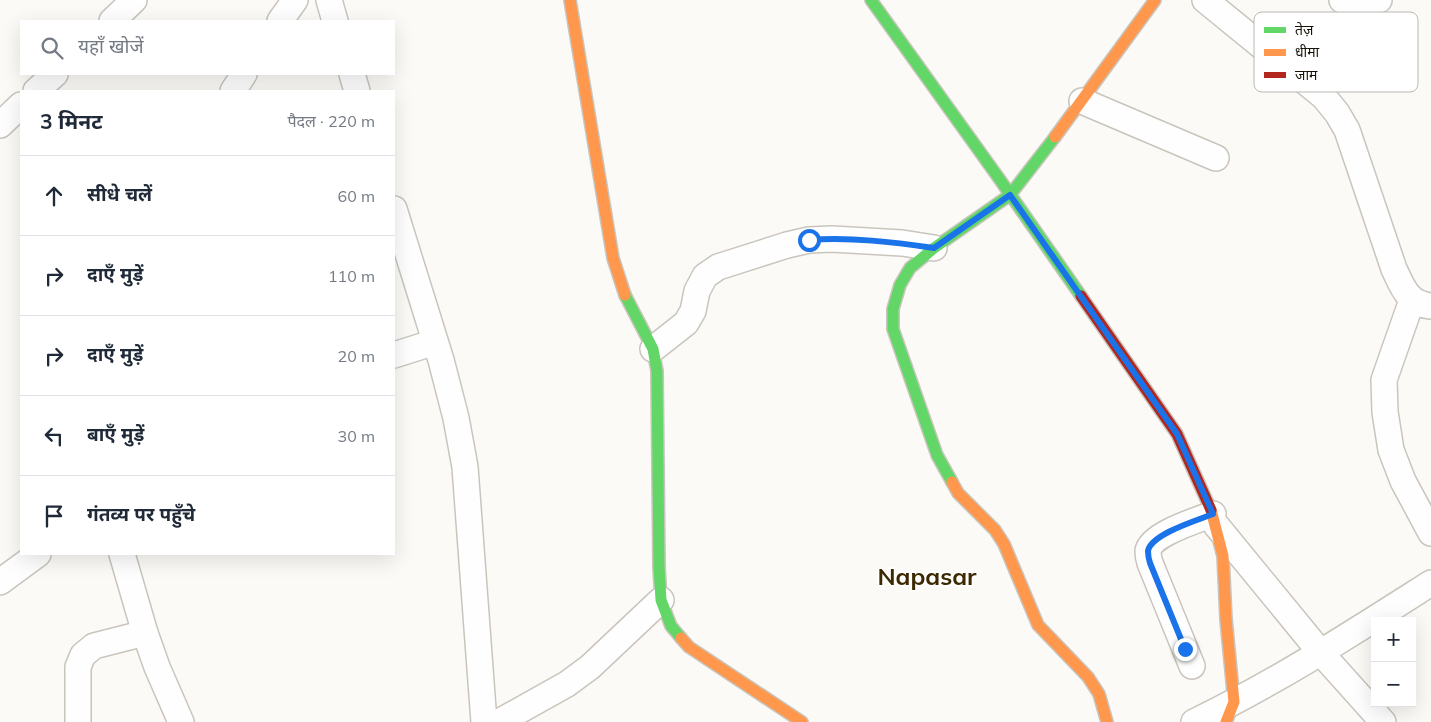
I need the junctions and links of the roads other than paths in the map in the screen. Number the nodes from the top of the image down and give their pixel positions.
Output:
1 (134, 0) edge
2 (295, 0) edge
3 (329, 0) edge
4 (570, 0) edge
5 (871, 0) edge
6 (1155, 0) edge
7 (1205, 0) edge
8 (1342, 0) edge
9 (1379, 0) edge
10 (113, 20) edge
11 (281, 20) edge
12 (335, 20) edge
13 (1254, 40) edge
14 (54, 75) edge
15 (243, 75) edge
16 (352, 75) edge
17 (37, 90) edge
18 (234, 90) edge
19 (357, 90) edge
20 (1318, 92) edge
21 (1082, 101) junction
22 (20, 106) edge
23 (0, 125) edge
24 (1216, 158) dead end
25 (1010, 195) junction
26 (395, 212) edge
27 (934, 248) junction
28 (1422, 303) edge
29 (435, 342) junction
30 (653, 348) junction
31 (395, 355) edge
32 (1215, 520) junction
33 (1431, 533) edge
34 (37, 555) edge
35 (122, 555) edge
36 (0, 582) edge
37 (1431, 583) edge
38 (661, 600) junction
39 (145, 633) junction
40 (1321, 653) junction
41 (1192, 666) dead end
42 (1230, 712) edge
43 (78, 722) edge
44 (182, 722) edge
45 (484, 722) edge
46 (499, 722) edge
47 (802, 722) edge
48 (1107, 722) edge
49 (1194, 722) edge
50 (1383, 722) edge

1 - 10 street
2 - 11 street
3 - 12 street
4 - 30 street
5 - 25 street
6 - 21 street
7 - 13 street
8 - 9 street
14 - 17 street
15 - 18 street
16 - 19 street
20 - 28 street
21 - 24 street
21 - 25 street
22 - 23 street
25 - 27 street
25 - 32 street
26 - 29 street
27 - 30 street
27 - 48 street
28 - 33 street
29 - 31 street
29 - 45 street
30 - 38 street
32 - 40 street
32 - 41 street
32 - 42 street
34 - 36 street
35 - 39 street
37 - 40 street
38 - 46 street
38 - 47 street
39 - 43 street
39 - 44 street
40 - 42 street
40 - 50 street
42 - 49 street

